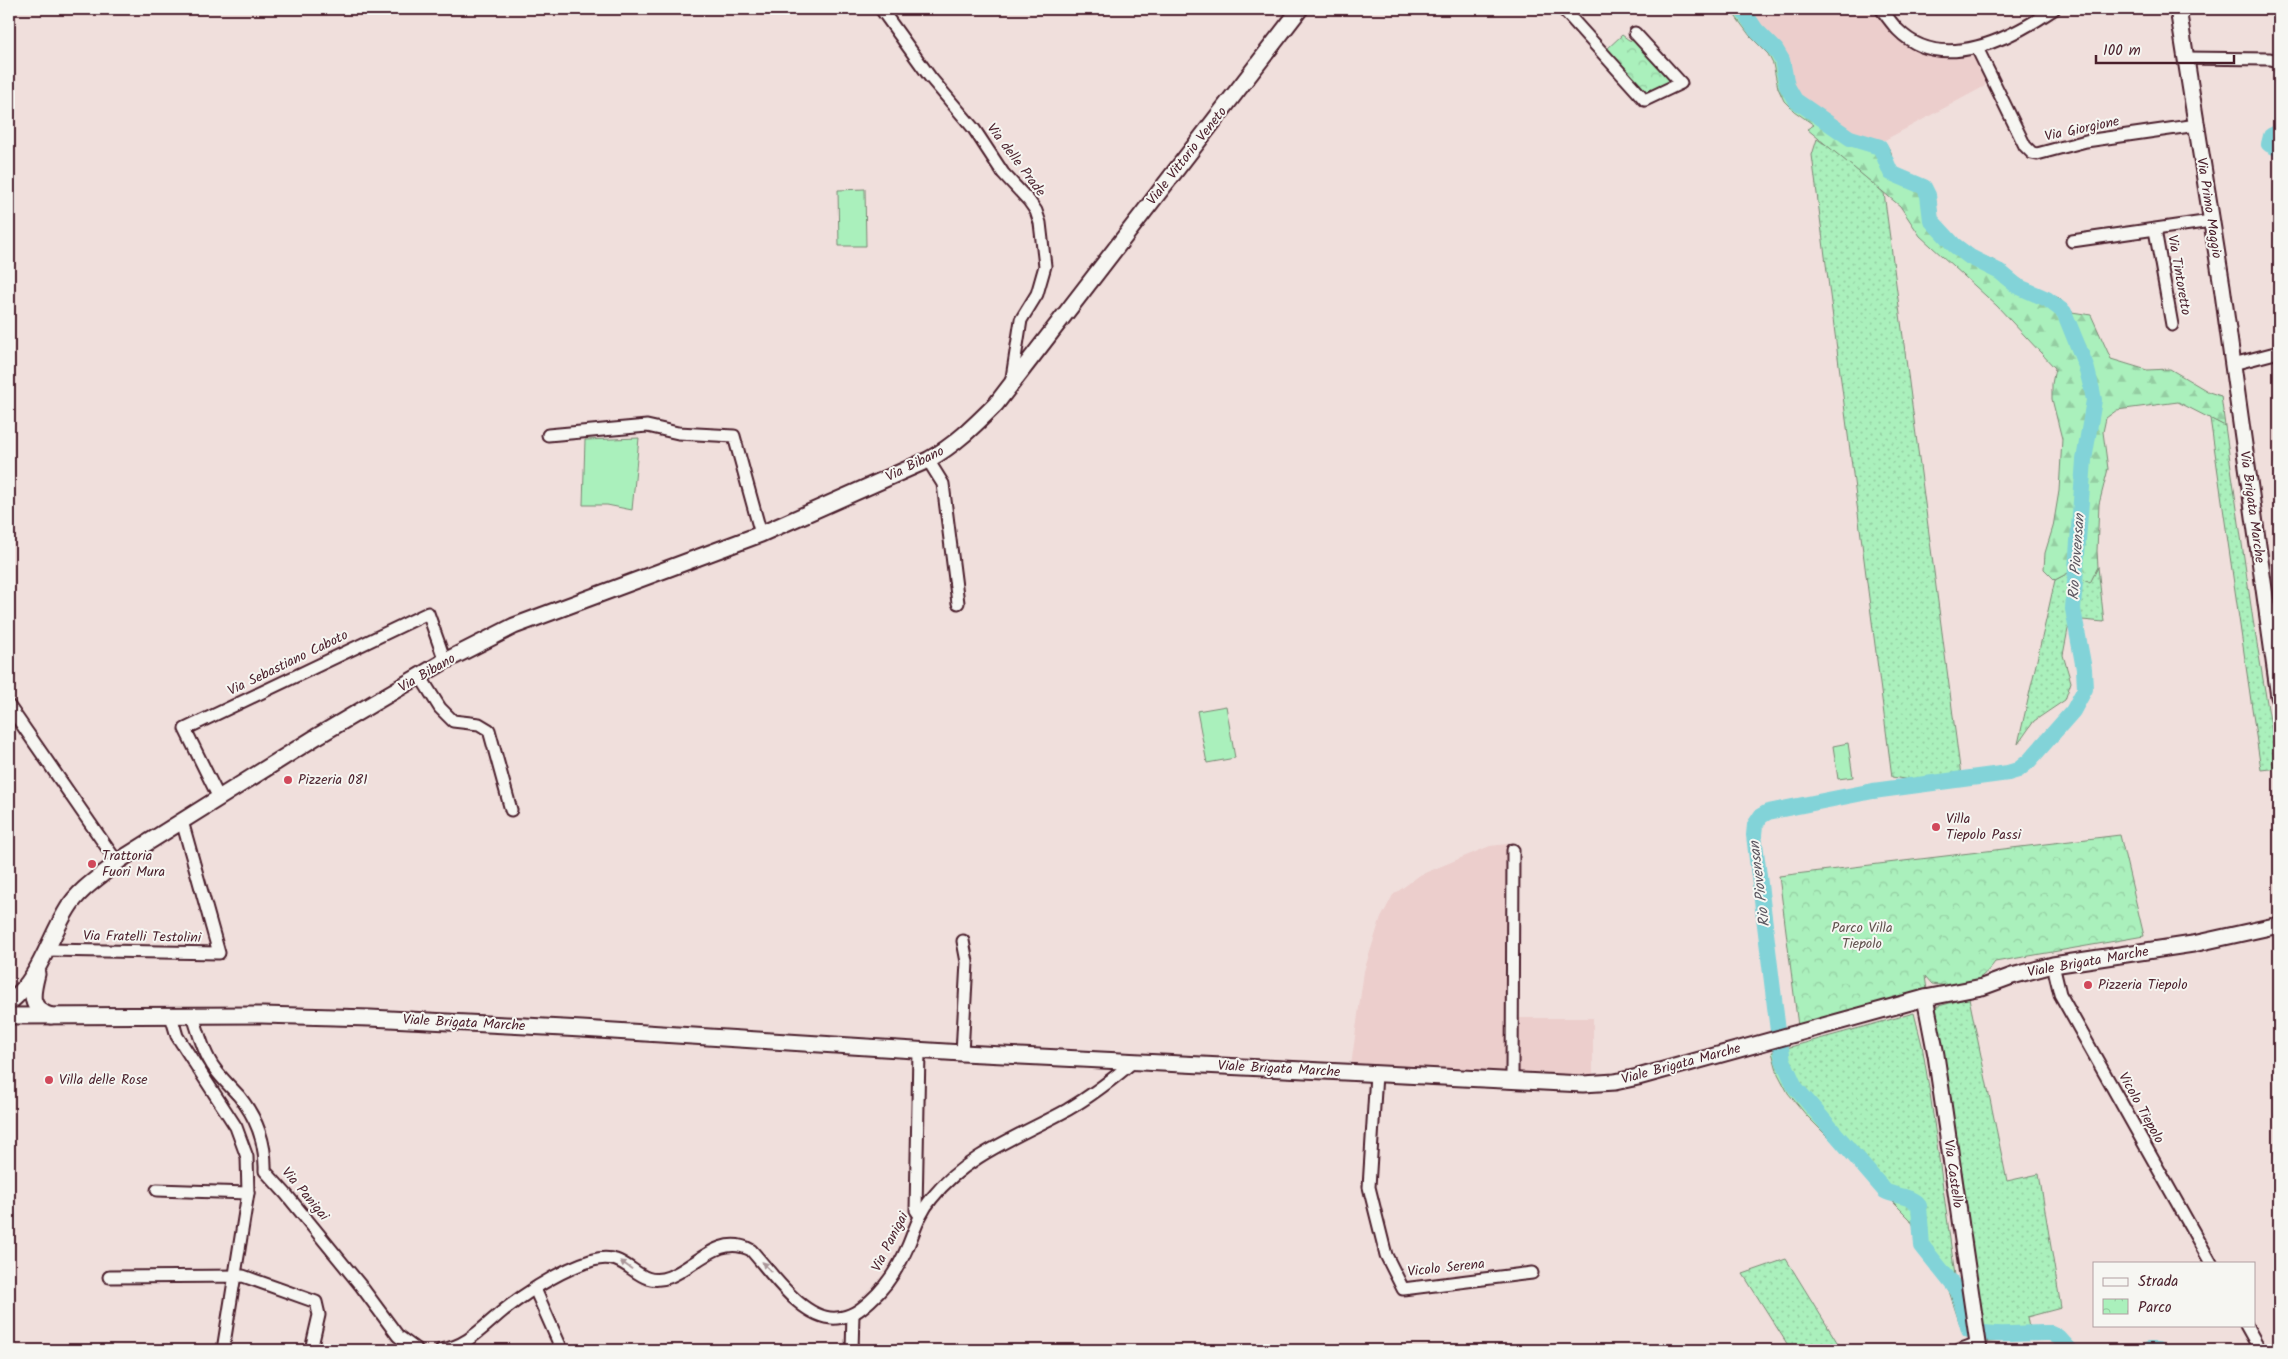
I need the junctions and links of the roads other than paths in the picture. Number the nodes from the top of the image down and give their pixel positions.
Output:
1 (881, 9) edge
2 (1300, 9) edge
3 (1563, 9) edge
4 (1881, 9) edge
5 (2178, 9) edge
6 (2050, 10) edge
7 (1635, 33) dead end
8 (1977, 48) junction
9 (2185, 58) junction
10 (2279, 61) edge
11 (2197, 125) junction
12 (2211, 221) junction
13 (2155, 230) junction
14 (2072, 241) dead end
15 (1074, 304) joint
16 (2172, 325) dead end
17 (2279, 352) edge
18 (2233, 364) junction
19 (1011, 384) junction
20 (2238, 407) joint
21 (548, 435) dead end
22 (928, 460) junction
23 (762, 534) junction
24 (958, 603) dead end
25 (445, 661) junction
26 (420, 676) junction
27 (2279, 697) edge
28 (9, 706) edge
29 (219, 798) junction
30 (511, 810) dead end
31 (182, 821) junction
32 (1513, 850) dead end
33 (117, 862) junction
34 (2279, 925) edge
35 (963, 941) dead end
36 (47, 950) junction
37 (40, 965) junction
38 (2053, 966) junction
39 (34, 986) junction
40 (1925, 998) junction
41 (13, 1010) edge
42 (52, 1016) junction
43 (171, 1016) junction
44 (193, 1016) junction
45 (919, 1051) junction
46 (962, 1053) junction
47 (1134, 1061) junction
48 (1376, 1074) junction
49 (1512, 1080) junction
50 (249, 1168) junction
51 (265, 1171) junction
52 (157, 1190) dead end
53 (248, 1193) junction
54 (918, 1213) dead end
55 (2211, 1262) edge
56 (1532, 1273) dead end
57 (234, 1277) junction
58 (109, 1278) dead end
59 (535, 1289) junction
60 (853, 1314) junction
61 (2247, 1326) edge
62 (1978, 1344) edge
63 (223, 1350) edge
64 (311, 1350) edge
65 (415, 1350) edge
66 (441, 1350) edge
67 (562, 1350) edge
68 (852, 1350) edge
69 (1959, 1350) edge
70 (2260, 1350) edge

1 - 19 street, Via delle Prade
2 - 15 street, Viale Vittorio Veneto
3 - 7 street
4 - 8 street
5 - 9 street, Via Primo Maggio
6 - 8 street
8 - 11 street, Via Giorgione
9 - 10 street
9 - 11 street, Via Primo Maggio
11 - 12 street, Via Primo Maggio
12 - 13 street, Via Tintoretto
12 - 18 street, Via Primo Maggio
13 - 14 street, Via Tintoretto
13 - 16 street, Via Tintoretto
15 - 19 street, Via Bibano
17 - 18 street
18 - 20 street, Via Primo Maggio
19 - 22 street, Via Bibano
20 - 27 street, Via Brigata Marche
21 - 23 street
22 - 23 street, Via Bibano
22 - 24 street
23 - 25 street, Via Bibano
25 - 26 street, Via Bibano
25 - 29 street, Via Sebastiano Caboto
26 - 29 street, Via Bibano
26 - 30 street
28 - 33 street
29 - 31 street, Via Bibano
31 - 33 street, Via Bibano
31 - 36 street, Via Fratelli Testolini
32 - 49 street
33 - 36 street, Via Bibano
34 - 38 street, Viale Brigata Marche
35 - 46 street
36 - 37 street, Via Bibano
37 - 39 street, Via Bibano
37 - 41 street, Via Bibano
38 - 40 street, Viale Brigata Marche
38 - 55 street, Vicolo Tiepolo
39 - 41 street, Via Bibano
39 - 42 street
40 - 49 street, Viale Brigata Marche
40 - 62 street, Via Castello
41 - 42 street, Viale Brigata Marche
42 - 43 street, Viale Brigata Marche
43 - 44 street, Viale Brigata Marche
43 - 50 street
44 - 45 street, Viale Brigata Marche
44 - 51 street, Via Panigai
45 - 46 street, Viale Brigata Marche
45 - 54 street
46 - 47 street, Viale Brigata Marche
47 - 48 street, Viale Brigata Marche
47 - 60 street, Via Panigai
48 - 49 street, Viale Brigata Marche
48 - 56 street, Vicolo Serena
50 - 51 street
50 - 53 street
51 - 65 street, Via Panigai
52 - 53 street
53 - 57 street
57 - 58 street
57 - 63 street
57 - 64 street
60 -> 59 street, Via Panigai
59 - 66 street, Via Panigai
59 - 67 street
60 - 68 street
61 - 70 street
62 - 69 street

